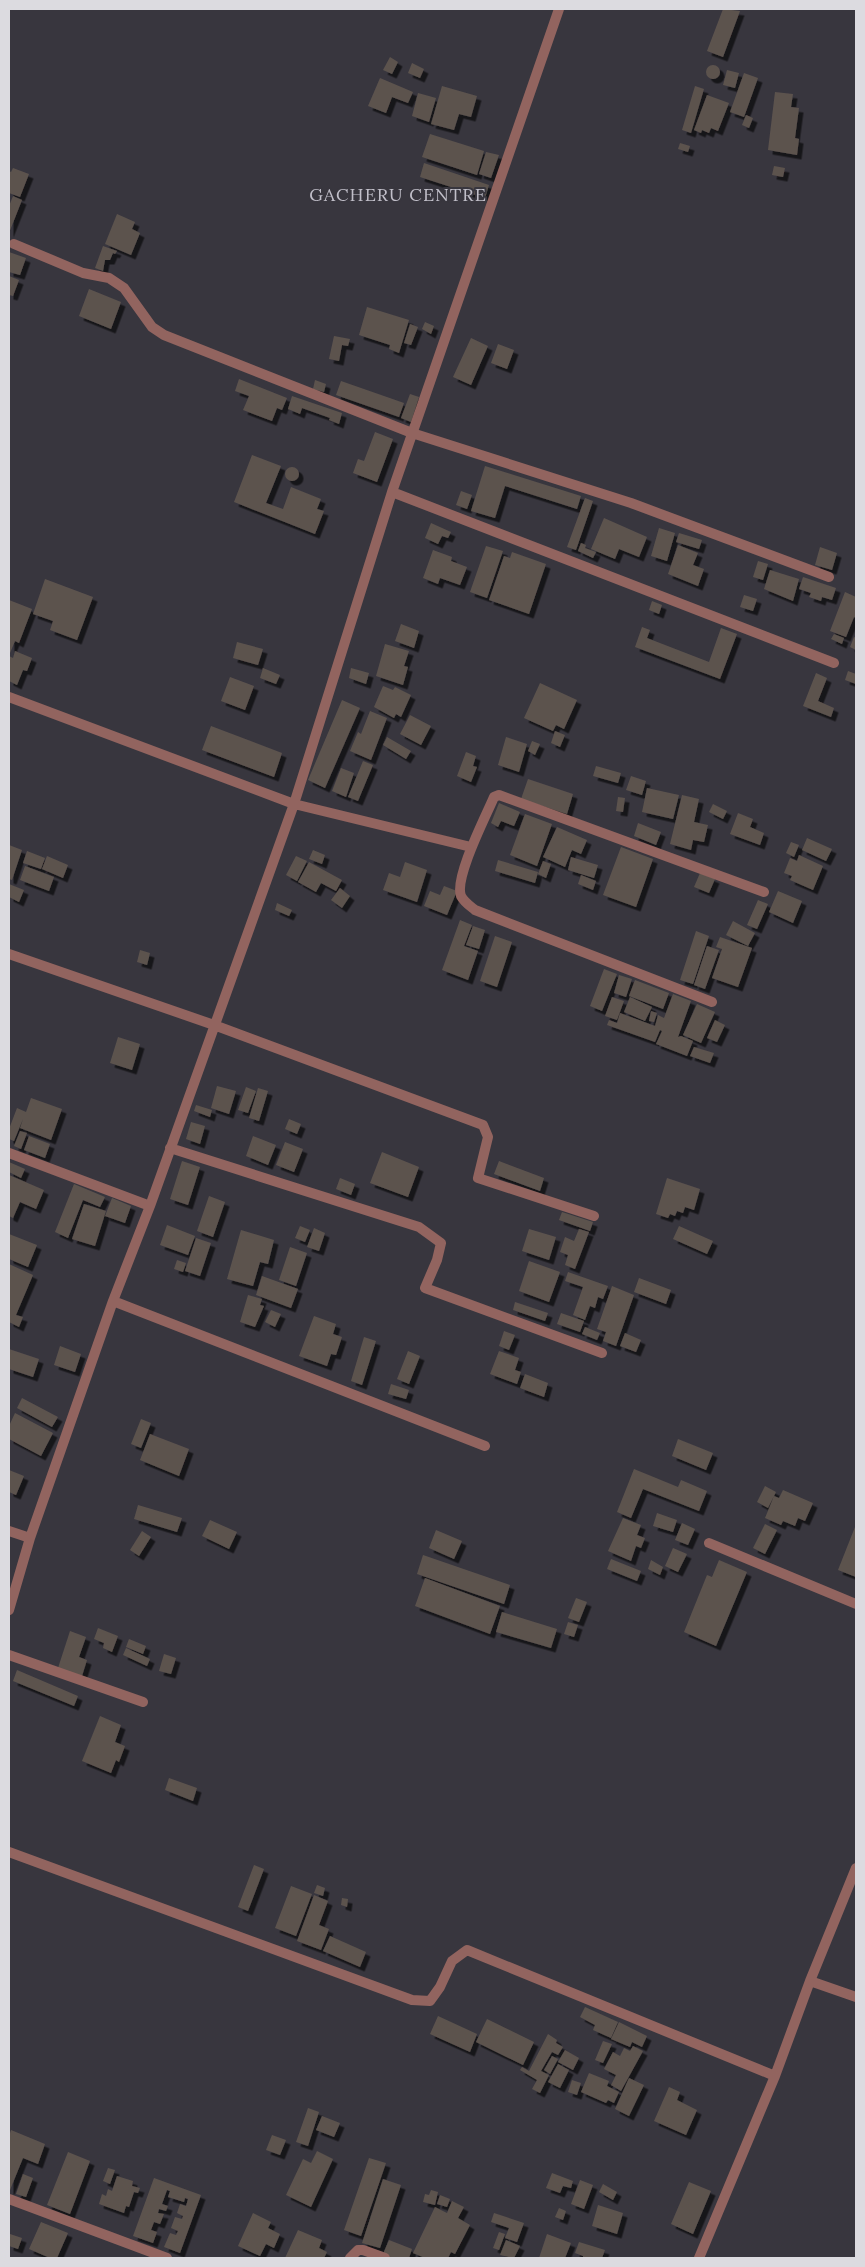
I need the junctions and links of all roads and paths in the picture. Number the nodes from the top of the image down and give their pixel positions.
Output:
1 (559, 9) edge
2 (14, 244) dead end
3 (412, 433) junction
4 (392, 492) junction
5 (828, 577) dead end
6 (834, 663) dead end
7 (9, 697) edge
8 (294, 804) junction
9 (471, 847) junction
10 (764, 892) dead end
11 (9, 954) edge
12 (712, 1002) dead end
13 (214, 1025) junction
14 (170, 1148) junction
15 (9, 1153) edge
16 (150, 1206) junction
17 (594, 1216) dead end
18 (113, 1301) junction
19 (602, 1353) dead end
20 (485, 1446) dead end
21 (9, 1531) edge
22 (30, 1538) junction
23 (710, 1543) dead end
24 (856, 1604) edge
25 (9, 1610) edge
26 (9, 1654) edge
27 (143, 1702) dead end
28 (9, 1852) edge
29 (856, 1868) edge
30 (810, 1981) junction
31 (856, 1997) edge
32 (776, 2076) junction
33 (9, 2199) edge
34 (167, 2258) edge
35 (350, 2258) edge
36 (385, 2258) edge
37 (698, 2258) edge

1 - 3 street
2 - 3 street
3 - 4 street
3 - 5 street
4 - 6 street
4 - 8 street
7 - 8 street
8 - 9 street
8 - 13 street
9 - 10 street
9 - 12 street
11 - 13 street
13 - 14 street
13 - 17 street
14 - 16 street
14 - 19 street
15 - 16 street
16 - 18 street
18 - 20 street
18 - 22 street
21 - 22 street
22 - 25 street
23 - 24 street
26 - 27 street
28 - 32 street
29 - 30 street
30 - 31 street
30 - 32 street
32 - 37 street
33 - 34 street
35 - 36 street

